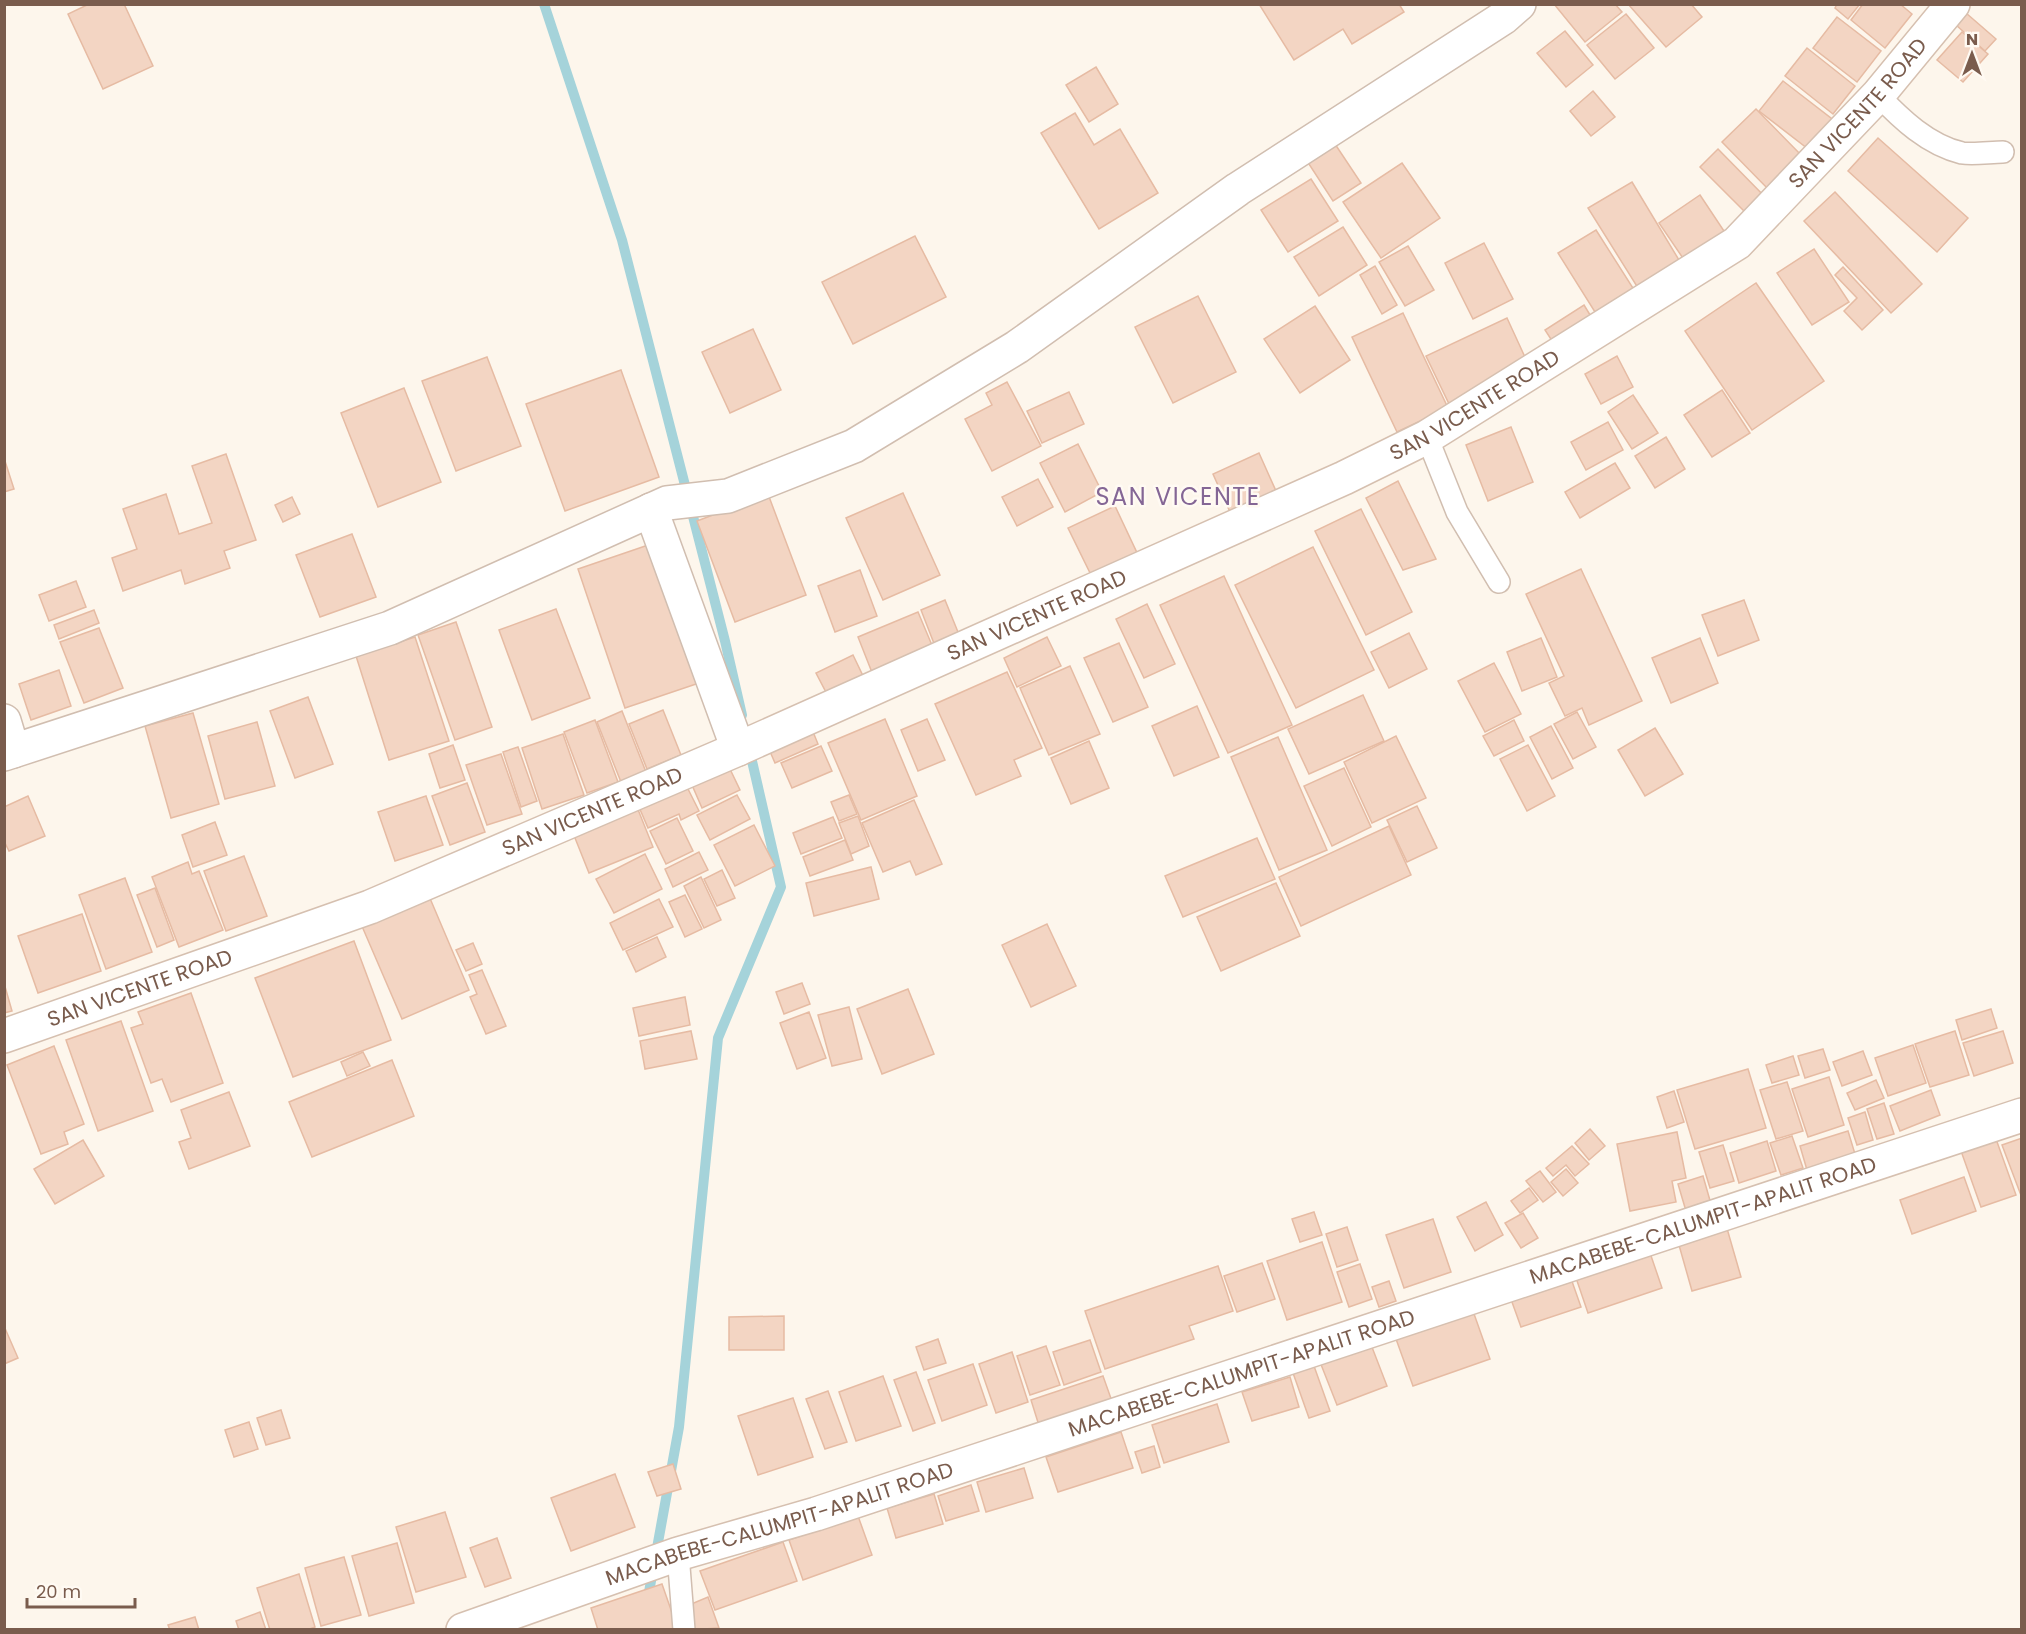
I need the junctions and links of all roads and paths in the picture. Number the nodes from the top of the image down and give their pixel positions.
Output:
1 (1953, 4) edge
2 (1505, 9) edge
3 (1878, 95) junction
4 (2003, 152) dead end
5 (1427, 437) junction
6 (659, 506) junction
7 (1498, 582) dead end
8 (8, 742) edge
9 (751, 744) junction
10 (4, 1036) edge
11 (2022, 1115) edge
12 (678, 1554) junction
13 (463, 1629) edge
14 (684, 1629) edge

1 - 3 street, SAN VICENTE ROAD
2 - 6 street
3 - 4 lane
3 - 5 street, SAN VICENTE ROAD
5 - 7 lane
5 - 9 street, SAN VICENTE ROAD
6 - 8 street
6 - 9 street
9 - 10 street, SAN VICENTE ROAD
11 - 12 street, MACABEBE-CALUMPIT-APALIT ROAD
12 - 13 street, MACABEBE-CALUMPIT-APALIT ROAD
12 - 14 lane

